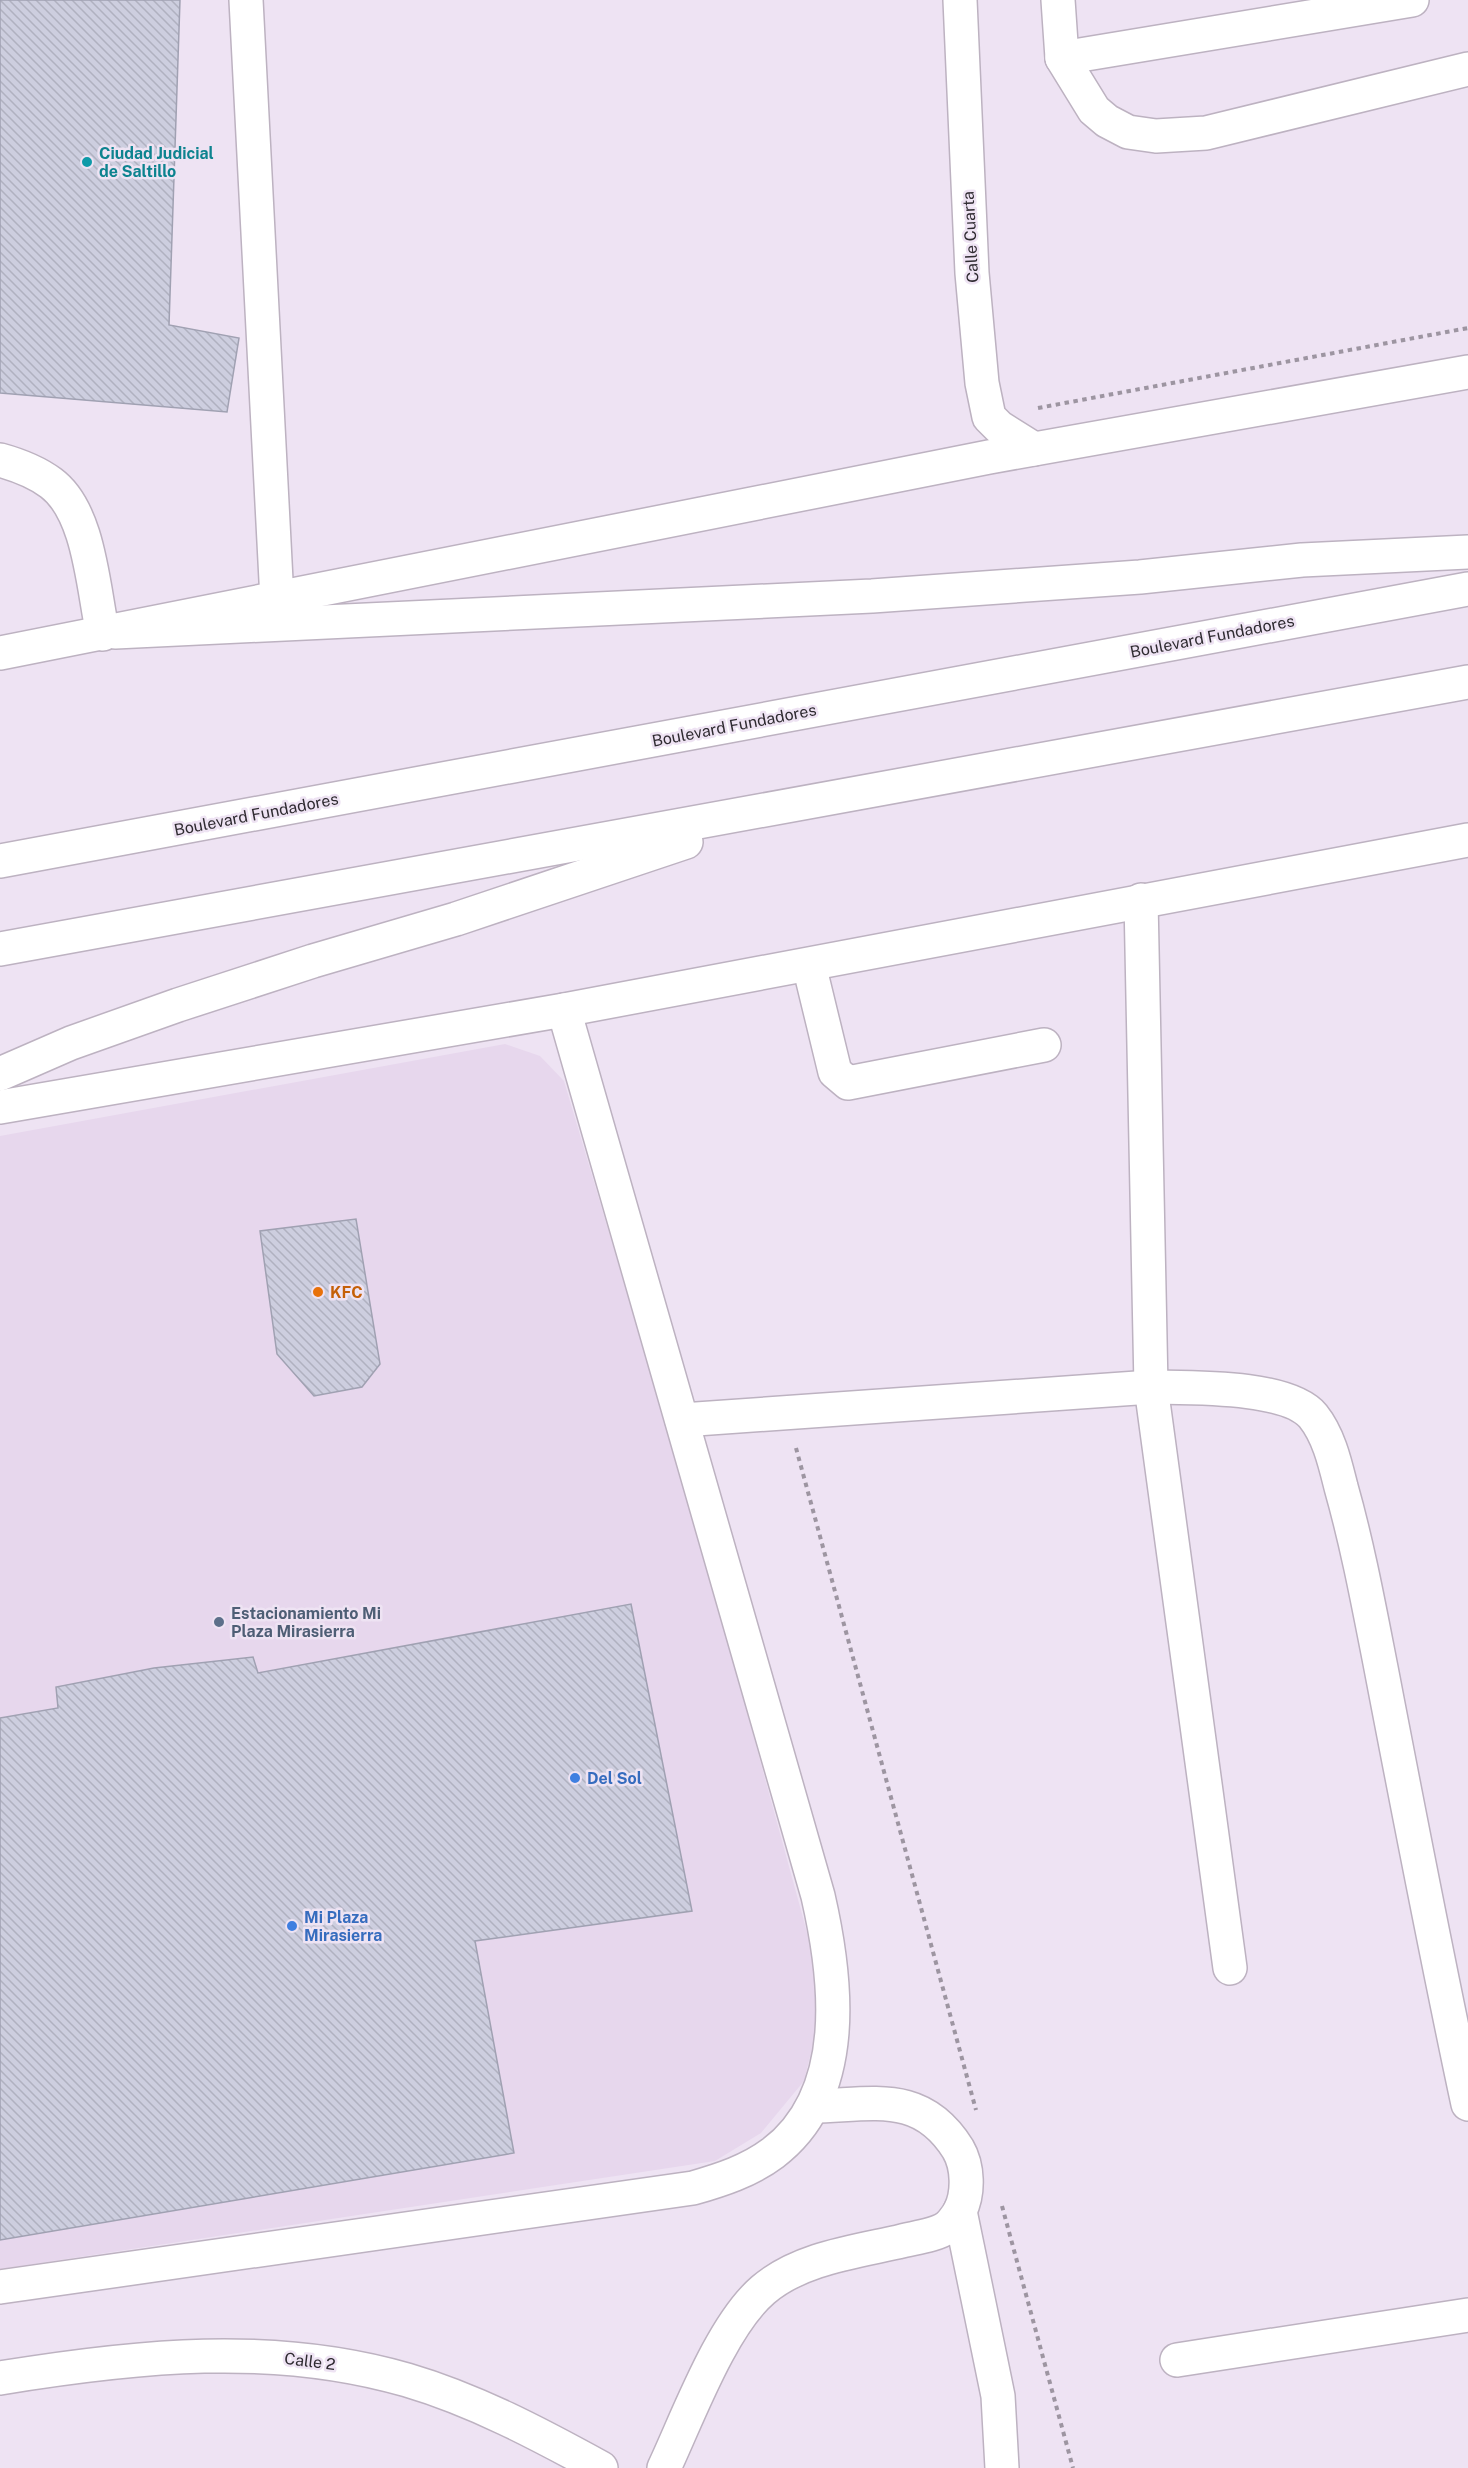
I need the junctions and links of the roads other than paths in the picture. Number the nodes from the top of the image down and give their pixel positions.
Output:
1 (246, 0) edge
2 (960, 0) edge
3 (1058, 0) edge
4 (1412, 0) edge
5 (1062, 58) junction
6 (1468, 69) edge
7 (1468, 372) edge
8 (1034, 449) junction
9 (0, 460) edge
10 (1468, 552) edge
11 (1468, 589) edge
12 (277, 600) junction
13 (109, 633) junction
14 (0, 653) edge
15 (1468, 682) edge
16 (796, 805) junction
17 (1468, 840) edge
18 (0, 861) edge
19 (1141, 900) junction
20 (0, 949) edge
21 (809, 965) junction
22 (564, 1010) junction
23 (1044, 1045) dead end
24 (0, 1074) edge
25 (0, 1107) edge
26 (1151, 1387) junction
27 (682, 1420) junction
28 (1230, 1968) dead end
29 (1468, 2104) edge
30 (813, 2106) junction
31 (960, 2211) junction
32 (0, 2287) edge
33 (1468, 2315) edge
34 (1177, 2360) dead end
35 (0, 2378) edge
36 (602, 2468) edge
37 (664, 2468) edge
38 (1002, 2468) edge

1 - 12 main road
2 - 8 main road, Calle Cuarta
3 - 5 main road
4 - 5 main road
5 - 6 main road
7 - 8 main road
8 - 12 main road
9 - 13 main road
10 - 13 main road
11 - 18 main road, Boulevard Fundadores
12 - 13 main road
13 - 14 main road
15 - 16 main road
16 - 20 main road
16 - 24 main road
17 - 19 main road
19 - 21 main road
19 - 26 main road
21 - 22 main road
21 - 23 main road
22 - 25 main road
22 - 27 main road
26 - 27 main road
26 - 28 main road
26 - 29 main road
27 - 30 main road
30 - 31 main road
30 - 32 main road
31 - 37 main road
31 - 38 main road
33 - 34 main road
35 - 36 main road, Calle 2

